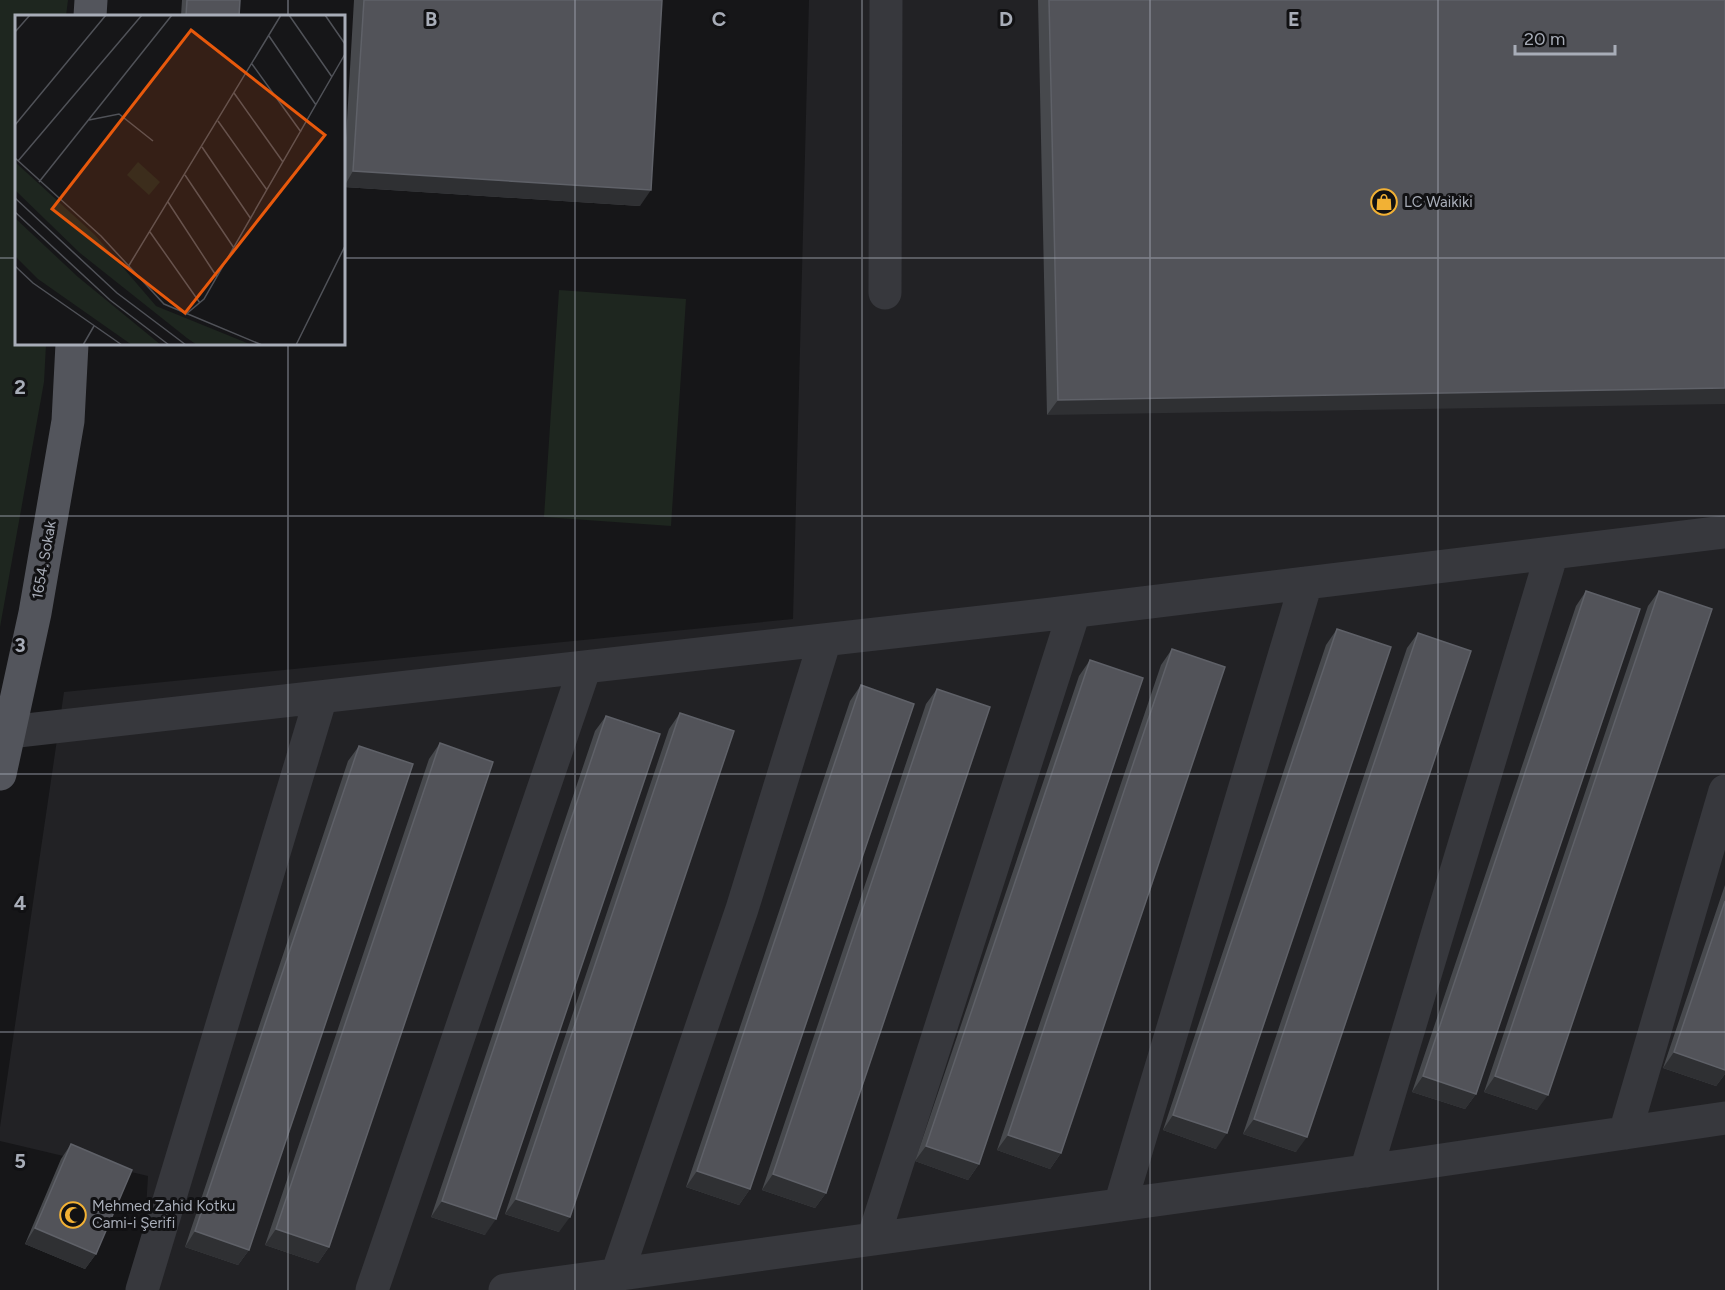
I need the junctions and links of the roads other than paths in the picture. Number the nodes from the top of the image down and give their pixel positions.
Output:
1 (91, 0) edge
2 (886, 0) edge
3 (90, 15) edge
4 (885, 293) dead end
5 (72, 345) edge
6 (1725, 532) edge
7 (1552, 553) junction
8 (1306, 583) junction
9 (1074, 612) junction
10 (825, 640) junction
11 (585, 667) junction
12 (321, 697) junction
13 (9, 732) junction
14 (0, 774) edge
15 (1725, 791) edge
16 (1725, 1118) edge
17 (1625, 1133) junction
18 (1366, 1171) junction
19 (1120, 1205) junction
20 (873, 1239) junction
21 (617, 1274) junction
22 (142, 1290) edge
23 (372, 1290) edge
24 (505, 1290) edge

1 - 3 main road
2 - 4 lane
5 - 13 main road, 1654. Sokak
6 - 7 lane
7 - 8 lane
7 - 18 lane
8 - 9 lane
8 - 19 lane
9 - 10 lane
9 - 20 lane
10 - 11 lane
10 - 21 lane
11 - 12 lane
11 - 23 lane
12 - 13 lane
12 - 22 lane
13 - 14 main road, 1654. Sokak
15 - 17 lane
16 - 17 lane
17 - 18 lane
18 - 19 lane
19 - 20 lane
20 - 21 lane
21 - 24 lane

